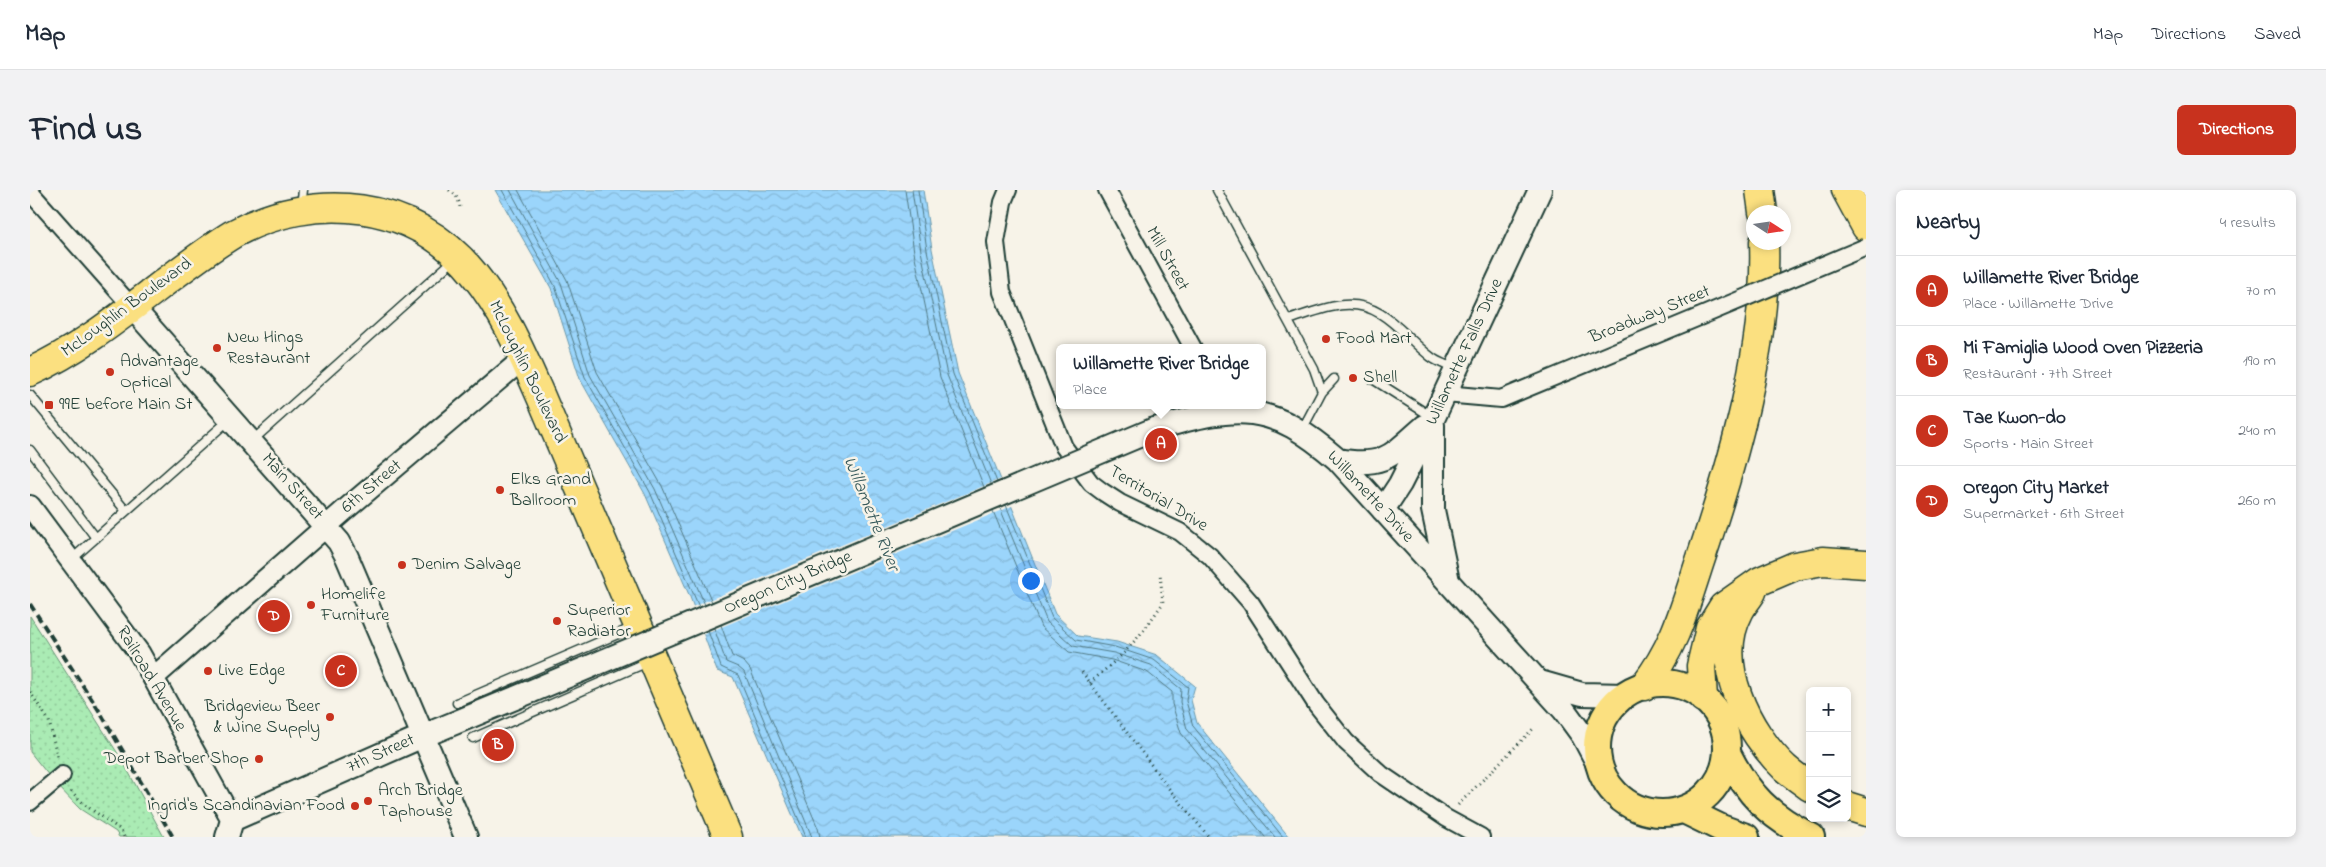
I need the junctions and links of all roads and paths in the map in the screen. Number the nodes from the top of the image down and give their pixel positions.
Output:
1 (449, 190) edge
2 (1008, 190) edge
3 (1107, 190) edge
4 (1217, 190) edge
5 (1540, 190) edge
6 (1760, 190) edge
7 (1846, 190) edge
8 (30, 192) edge
9 (302, 198) edge
10 (1762, 205) edge
11 (460, 211) dead end
12 (1866, 228) edge
13 (1866, 247) edge
14 (1764, 250) edge
15 (458, 256) junction
16 (132, 307) junction
17 (1288, 320) junction
18 (1191, 344) edge
19 (524, 358) junction
20 (1456, 370) junction
21 (30, 372) edge
22 (1371, 378) dead end
23 (1334, 379) dead end
24 (1322, 392) junction
25 (1445, 394) junction
26 (30, 395) edge
27 (1218, 409) edge
28 (1228, 409) edge
29 (230, 418) junction
30 (1433, 419) junction
31 (1156, 429) joint
32 (1301, 431) junction
33 (251, 441) junction
34 (30, 450) edge
35 (1338, 460) junction
36 (30, 506) edge
37 (1383, 510) junction
38 (126, 511) junction
39 (327, 526) junction
40 (96, 538) junction
41 (71, 560) junction
42 (1866, 564) edge
43 (1160, 573) dead end
44 (1760, 581) junction
45 (1448, 582) junction
46 (638, 625) junction
47 (652, 660) junction
48 (1082, 672) dead end
49 (153, 678) junction
50 (1537, 680) junction
51 (1090, 683) junction
52 (1635, 690) junction
53 (532, 691) joint
54 (30, 692) edge
55 (1703, 698) junction
56 (458, 703) dead end
57 (1535, 727) dead end
58 (423, 736) junction
59 (473, 738) dead end
60 (1727, 753) junction
61 (1600, 768) junction
62 (62, 775) junction
63 (1806, 784) edge
64 (30, 802) edge
65 (1851, 807) edge
66 (1684, 810) junction
67 (1866, 812) edge
68 (1446, 818) junction
69 (230, 829) edge
70 (124, 837) edge
71 (466, 837) edge
72 (728, 837) edge
73 (1209, 837) edge
74 (1481, 837) edge
75 (1746, 837) edge
76 (1811, 837) edge

1 - 11 path
2 - 68 street, Territorial Drive
3 - 18 street, Mill Street
4 - 17 lane
5 - 20 main road, Willamette Falls Drive
6 - 10 highway
7 - 12 highway
8 - 16 street, Main Street
9 - 15 highway, McLoughlin Boulevard
9 - 16 highway, McLoughlin Boulevard
13 - 25 street, Broadway Street, bridge
14 - 52 highway
15 - 19 highway, McLoughlin Boulevard
15 - 33 lane
16 - 21 highway, McLoughlin Boulevard
16 - 29 main road, Main Street
17 - 20 lane
17 - 24 lane
19 - 39 street, 6th Street
19 - 46 highway, McLoughlin Boulevard
20 - 25 main road, Willamette Falls Drive
22 - 30 lane
23 - 24 lane
24 - 32 lane
25 - 30 main road, Willamette Falls Drive
26 - 38 lane
27 - 31 main road, Willamette Drive
28 - 32 main road, Willamette Drive
29 - 33 main road, Main Street
29 - 38 lane
30 - 35 main road
30 - 37 main road, Willamette Falls Drive
30 - 45 main road
31 - 53 main road, Oregon City Bridge, bridge
32 - 35 main road, Willamette Drive
33 - 39 main road, Main Street
34 - 40 lane
35 - 37 main road, Willamette Drive
36 - 41 street, Railroad Avenue
37 - 45 main road, Willamette Drive
38 - 40 lane
39 - 49 street, 6th Street
39 - 58 main road, Main Street
40 - 41 lane
41 - 49 street, Railroad Avenue
42 - 44 highway
43 - 51 path
44 - 55 highway
44 - 63 highway
45 - 50 main road, Willamette Drive
46 - 47 highway, McLoughlin Boulevard
46 - 56 lane
47 - 59 lane
47 - 72 highway, McLoughlin Boulevard
48 - 51 path
49 - 69 street, Railroad Avenue
50 - 52 main road
50 - 61 main road, Willamette Drive
51 - 73 path
52 - 55 main road
52 - 61 main road
53 - 58 main road, 7th Street
54 - 62 path
55 - 60 main road
57 - 68 path
58 - 69 main road, 7th Street
58 - 71 main road, Main Street
60 - 66 main road
60 - 76 main road
61 - 66 main road
62 - 64 street
62 - 70 path
65 - 67 highway
66 - 75 main road
68 - 74 street, Territorial Drive

